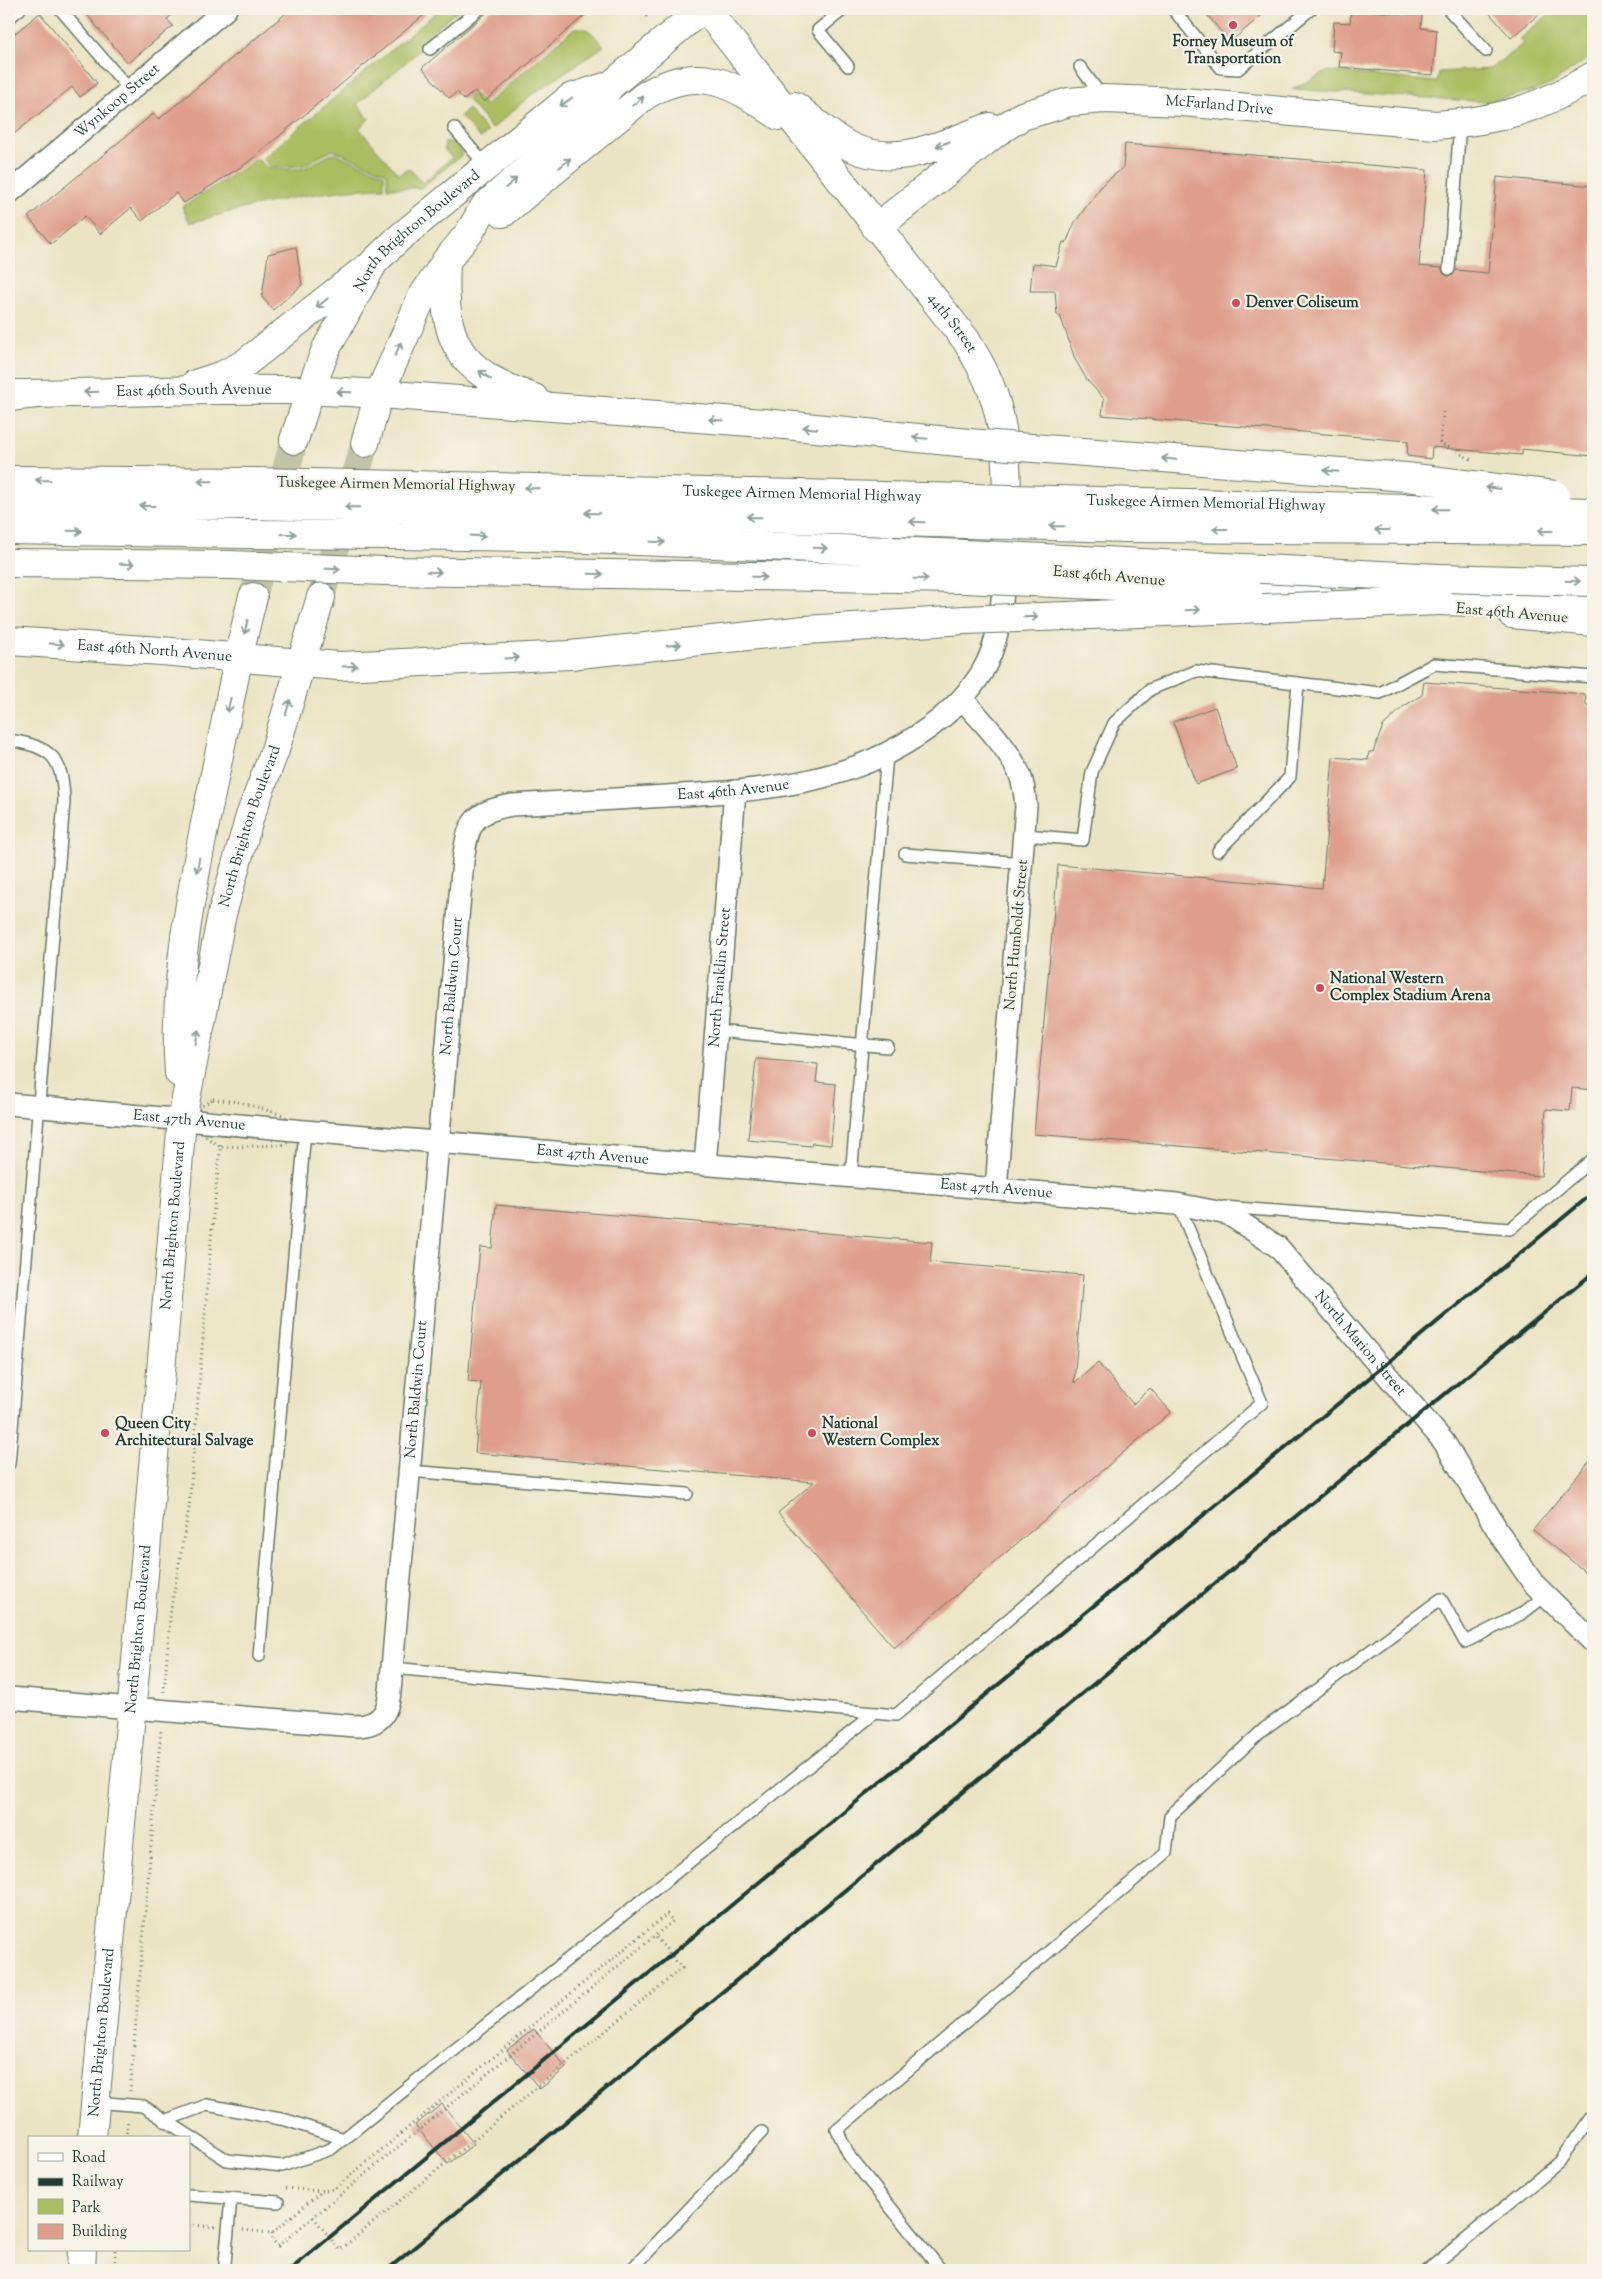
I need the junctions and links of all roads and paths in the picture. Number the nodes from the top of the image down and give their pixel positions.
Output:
1 (20, 9) edge
2 (60, 9) edge
3 (226, 9) edge
4 (480, 9) edge
5 (658, 9) edge
6 (704, 9) edge
7 (844, 9) edge
8 (1173, 9) edge
9 (1311, 9) edge
10 (1448, 9) edge
11 (646, 16) dead end
12 (9, 18) edge
13 (430, 49) dead end
14 (1486, 51) dead end
15 (848, 66) dead end
16 (1080, 67) dead end
17 (757, 75) junction
18 (1593, 76) edge
19 (611, 86) junction
20 (130, 90) junction
21 (1104, 99) junction
22 (1022, 116) junction
23 (1460, 124) junction
24 (454, 128) dead end
25 (801, 131) junction
26 (487, 167) junction
27 (9, 193) edge
28 (876, 228) junction
29 (469, 233) junction
30 (446, 261) junction
31 (374, 262) junction
32 (1450, 269) dead end
33 (175, 390) junction
34 (310, 391) junction
35 (379, 394) junction
36 (9, 396) edge
37 (561, 408) junction
38 (294, 440) tunnel mouth
39 (365, 443) tunnel mouth
40 (9, 480) edge
41 (251, 494) junction
42 (1593, 500) edge
43 (9, 507) edge
44 (966, 511) junction
45 (1593, 512) edge
46 (9, 530) edge
47 (1593, 531) edge
48 (1006, 556) junction
49 (9, 563) edge
50 (965, 566) junction
51 (1593, 582) edge
52 (253, 596) tunnel mouth
53 (321, 597) tunnel mouth
54 (1439, 600) junction
55 (1593, 604) edge
56 (1593, 622) edge
57 (9, 641) edge
58 (239, 657) junction
59 (301, 663) junction
60 (1593, 677) edge
61 (1298, 683) junction
62 (962, 700) junction
63 (9, 740) edge
64 (887, 754) junction
65 (735, 791) junction
66 (483, 812) joint
67 (1025, 835) junction
68 (1218, 851) dead end
69 (905, 854) dead end
70 (1023, 863) junction
71 (716, 1031) junction
72 (862, 1044) junction
73 (888, 1047) dead end
74 (224, 1099) dead end
75 (239, 1102) dead end
76 (9, 1104) edge
77 (38, 1106) junction
78 (182, 1119) junction
79 (305, 1131) junction
80 (437, 1141) junction
81 (235, 1147) dead end
82 (1593, 1159) edge
83 (705, 1165) junction
84 (851, 1177) junction
85 (996, 1189) junction
86 (1178, 1204) junction
87 (9, 1464) edge
88 (409, 1471) junction
89 (687, 1494) dead end
90 (1545, 1596) junction
91 (1593, 1642) edge
92 (259, 1656) dead end
93 (392, 1668) junction
94 (164, 1692) dead end
95 (9, 1698) edge
96 (131, 1709) junction
97 (875, 1713) junction
98 (161, 1731) dead end
99 (655, 1936) junction
100 (585, 1981) junction
101 (591, 1988) junction
102 (132, 2070) dead end
103 (94, 2102) junction
104 (1593, 2113) edge
105 (164, 2121) junction
106 (762, 2132) dead end
107 (92, 2136) edge
108 (188, 2136) edge
109 (190, 2137) edge
110 (344, 2139) junction
111 (366, 2162) junction
112 (371, 2169) junction
113 (190, 2195) edge
114 (231, 2198) junction
115 (278, 2202) dead end
116 (313, 2217) junction
117 (82, 2252) edge
118 (115, 2252) edge
119 (225, 2263) dead end
120 (80, 2270) edge
121 (116, 2270) edge
122 (631, 2270) edge
123 (941, 2270) edge
124 (1428, 2270) edge

1 - 12 lane
2 - 20 lane
3 - 20 street, Wynkoop Street
4 - 13 lane
5 - 11 path
6 - 17 main road, 44th Street
6 - 19 main road, North Brighton Boulevard
7 - 15 lane
8 - 9 lane
10 - 14 lane
16 - 21 lane
22 -> 17 main road
17 - 25 main road, 44th Street
18 - 23 main road, McFarland Drive
19 -> 26 main road, North Brighton Boulevard
29 -> 19 main road, North Brighton Boulevard
20 - 27 street, Wynkoop Street
21 - 22 main road, McFarland Drive
21 - 23 main road, McFarland Drive
22 - 28 main road, McFarland Drive
23 - 32 lane
24 - 26 lane
25 - 28 main road, 44th Street
29 -> 25 main road
26 - 31 main road, North Brighton Boulevard
28 - 48 main road, 44th Street
29 - 30 main road, North Brighton Boulevard
35 -> 30 main road, North Brighton Boulevard
37 -> 30 main road
31 -> 33 main road
31 - 34 main road, North Brighton Boulevard
33 - 34 main road, East 46th South Avenue
33 -> 36 main road, East 46th South Avenue
35 -> 34 main road, East 46th South Avenue
34 - 38 main road, North Brighton Boulevard
35 - 37 main road, East 46th South Avenue
35 - 39 main road, North Brighton Boulevard
42 -> 37 main road, East 46th South Avenue, bridge
41 -> 40 main road, Tuskegee Airmen Memorial Highway
41 -> 43 main road
44 -> 41 main road, Tuskegee Airmen Memorial Highway, bridge
45 -> 44 main road, Tuskegee Airmen Memorial Highway, bridge
47 -> 44 main road, bridge
46 -> 50 main road, bridge
48 - 55 main road, East 46th Avenue
48 - 56 main road, East 46th Avenue
48 - 62 street, 44th Street
49 -> 50 main road, bridge
50 -> 51 main road, bridge
50 - 54 main road, bridge
52 -> 58 main road, North Brighton Boulevard
53 - 59 main road, North Brighton Boulevard
54 - 55 main road
59 -> 54 main road, East 46th North Avenue, bridge
57 -> 58 main road, East 46th North Avenue
58 - 59 main road, East 46th North Avenue
58 -> 78 main road, North Brighton Boulevard
78 -> 59 main road, North Brighton Boulevard
60 - 61 lane
61 - 67 lane
61 - 68 lane
62 - 64 street, East 46th Avenue
62 - 67 street, North Humboldt Street
63 - 77 lane
64 - 65 street, East 46th Avenue
64 - 72 lane
65 - 66 street, East 46th Avenue
65 - 71 street, North Franklin Street
66 - 80 street, North Baldwin Court
67 - 70 street, North Humboldt Street
69 - 70 lane
70 - 85 street, North Humboldt Street
71 - 72 lane
71 - 83 street, North Franklin Street
72 - 73 lane
72 - 84 lane
74 - 75 path
76 - 77 street, East 47th Avenue
77 - 78 street, East 47th Avenue
77 - 87 lane
78 - 79 street, East 47th Avenue
78 - 96 main road, North Brighton Boulevard
79 - 80 street, East 47th Avenue
79 - 92 lane
80 - 83 street, East 47th Avenue
80 - 88 street, North Baldwin Court
81 - 94 path
82 - 86 lane
83 - 84 street, East 47th Avenue
84 - 85 street, East 47th Avenue
85 - 86 street, East 47th Avenue
86 - 90 street, North Marion Street
86 - 97 lane
88 - 89 lane
88 - 93 street, North Baldwin Court
90 - 91 street, North Marion Street
90 - 123 lane
93 - 96 street, North Baldwin Court
93 - 97 lane
95 - 96 street, North Baldwin Court
96 - 103 main road, North Brighton Boulevard
97 - 110 lane
98 - 102 path
99 - 100 path
99 - 101 path
99 - 116 path
100 - 101 path
100 - 111 path
101 - 112 path
103 - 105 lane
103 - 107 main road, North Brighton Boulevard
104 - 124 lane
105 - 108 lane
105 - 110 lane
106 - 122 lane
109 - 110 lane
111 - 112 path
111 - 116 path
112 - 116 path
113 - 114 lane
114 - 115 lane
114 - 119 lane
117 - 120 main road
118 - 121 path

